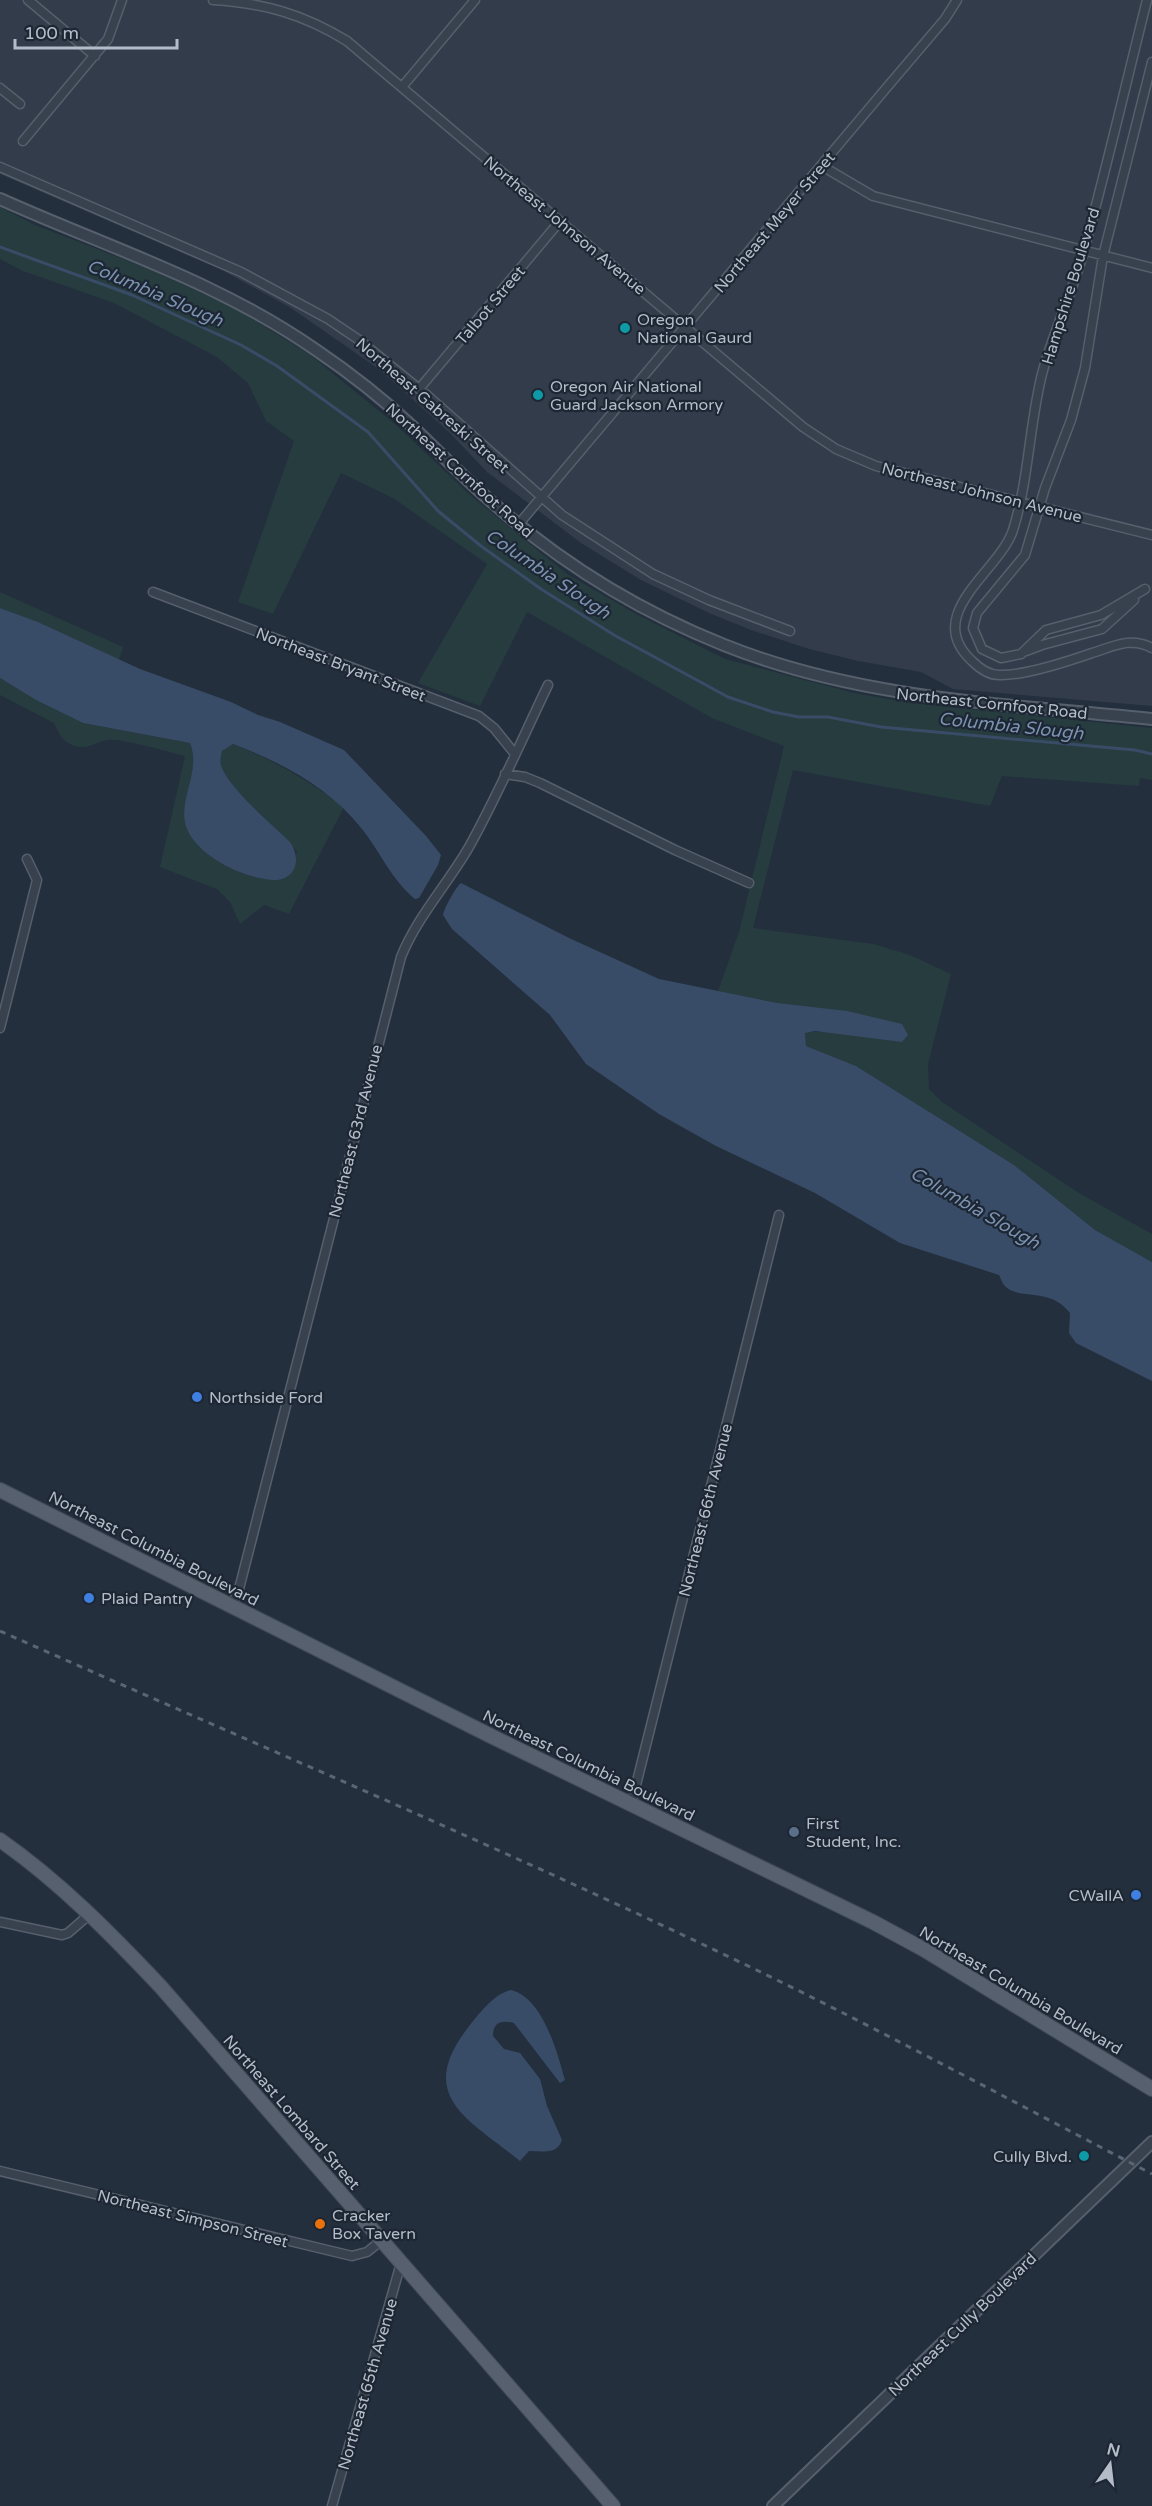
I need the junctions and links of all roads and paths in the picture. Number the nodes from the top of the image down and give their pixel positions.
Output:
1 (28, 0) edge
2 (122, 0) edge
3 (213, 0) edge
4 (475, 0) edge
5 (957, 0) edge
6 (1147, 0) edge
7 (95, 56) junction
8 (1152, 62) edge
9 (402, 87) junction
10 (0, 88) edge
11 (20, 104) dead end
12 (23, 141) dead end
13 (822, 166) junction
14 (0, 167) edge
15 (0, 199) edge
16 (560, 221) junction
17 (1084, 251) junction
18 (1103, 256) junction
19 (1152, 268) edge
20 (685, 327) junction
21 (419, 389) junction
22 (540, 498) junction
23 (1021, 503) junction
24 (1039, 508) junction
25 (518, 525) junction
26 (1152, 536) edge
27 (1149, 587) edge
28 (153, 591) dead end
29 (790, 632) dead end
30 (1152, 648) edge
31 (1021, 654) junction
32 (548, 685) dead end
33 (1152, 719) edge
34 (515, 754) junction
35 (505, 774) junction
36 (27, 859) dead end
37 (749, 883) dead end
38 (0, 1028) edge
39 (779, 1215) dead end
40 (1, 1492) edge
41 (232, 1605) junction
42 (631, 1805) junction
43 (0, 1839) edge
44 (90, 1914) junction
45 (0, 1922) edge
46 (1152, 2089) edge
47 (1152, 2142) edge
48 (0, 2171) edge
49 (382, 2240) junction
50 (401, 2263) junction
51 (332, 2506) edge
52 (613, 2506) edge
53 (773, 2506) edge

1 - 7 street
2 - 7 street
3 - 9 street, Northeast Johnson Avenue
4 - 9 street
5 - 13 street, Northeast Meyer Street
6 - 17 street, Hampshire Boulevard
7 - 12 street
8 - 18 street, Hampshire Boulevard
9 - 16 street, Northeast Johnson Avenue
10 - 11 street
13 - 17 street
13 - 20 street, Northeast Meyer Street
14 - 21 street, Northeast Gabreski Street
15 - 25 street, Northeast Cornfoot Road
16 - 20 street, Northeast Johnson Avenue
16 - 21 street, Talbot Street
17 - 18 street
17 - 23 street, Hampshire Boulevard
18 - 19 street
18 - 24 street, Hampshire Boulevard
20 - 22 street, Northeast Meyer Street
20 - 23 street, Northeast Johnson Avenue
21 - 22 street, Northeast Gabreski Street
22 - 25 street, Northeast Meyer Street
22 - 29 street, Northeast Gabreski Street
23 - 24 street, Northeast Johnson Avenue
23 - 30 street, Hampshire Boulevard
24 - 26 street, Northeast Johnson Avenue
24 - 31 street, Hampshire Boulevard
25 - 33 street, Northeast Cornfoot Road
27 - 31 street
27 - 31 street
28 - 34 street, Northeast Bryant Street
32 - 34 street, Northeast 63rd Avenue
34 - 35 street, Northeast 63rd Avenue
35 - 37 street
35 - 41 street, Northeast 63rd Avenue
36 - 38 street
39 - 42 street, Northeast 66th Avenue
40 - 41 main road, Northeast Columbia Boulevard
41 - 42 main road, Northeast Columbia Boulevard
42 - 46 main road, Northeast Columbia Boulevard
43 - 44 main road, Northeast Lombard Street
44 - 45 street
44 - 49 main road, Northeast Lombard Street
47 - 53 street, Northeast Cully Boulevard
48 - 49 street, Northeast Simpson Street
49 - 50 main road, Northeast Lombard Street
50 - 51 street, Northeast 65th Avenue
50 - 52 main road, Northeast Lombard Street

